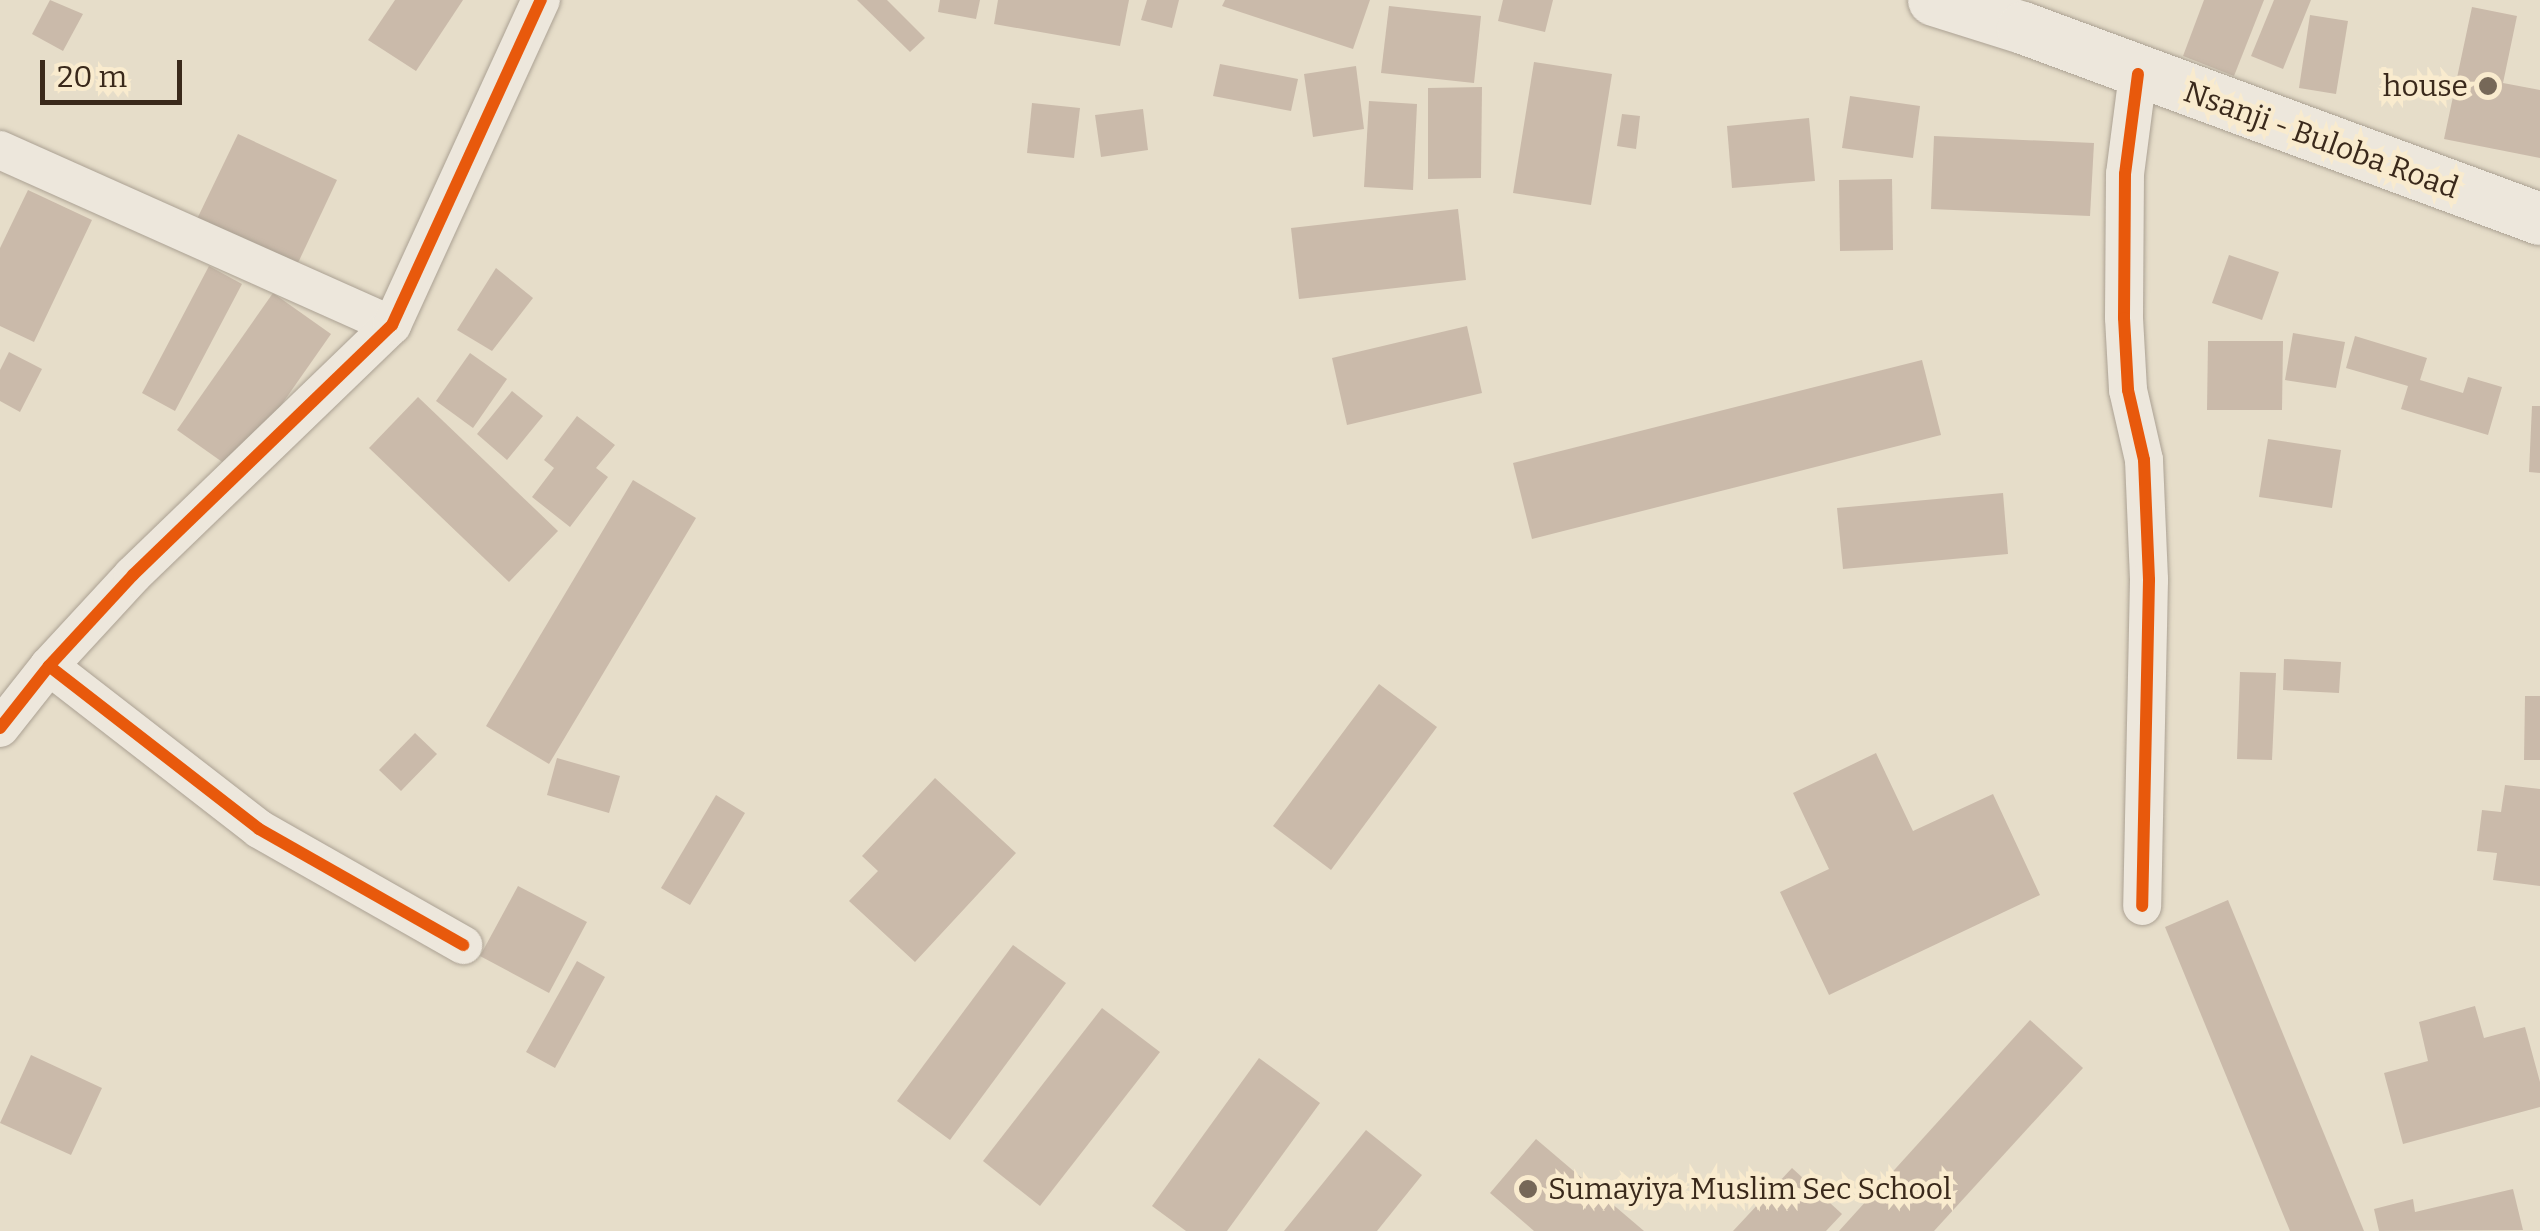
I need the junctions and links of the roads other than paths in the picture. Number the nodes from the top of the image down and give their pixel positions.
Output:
1 (541, 0) edge
2 (1934, 0) edge
3 (2138, 74) junction
4 (0, 150) edge
5 (2540, 219) edge
6 (392, 325) junction
7 (49, 666) junction
8 (0, 728) edge
9 (2142, 906) dead end
10 (463, 945) dead end

1 - 6 street
2 - 3 main road, Nsanji - Buloba Road
3 - 5 main road, Nsanji - Buloba Road
3 - 9 street
4 - 6 street
6 - 7 street
7 - 8 street
7 - 10 street

